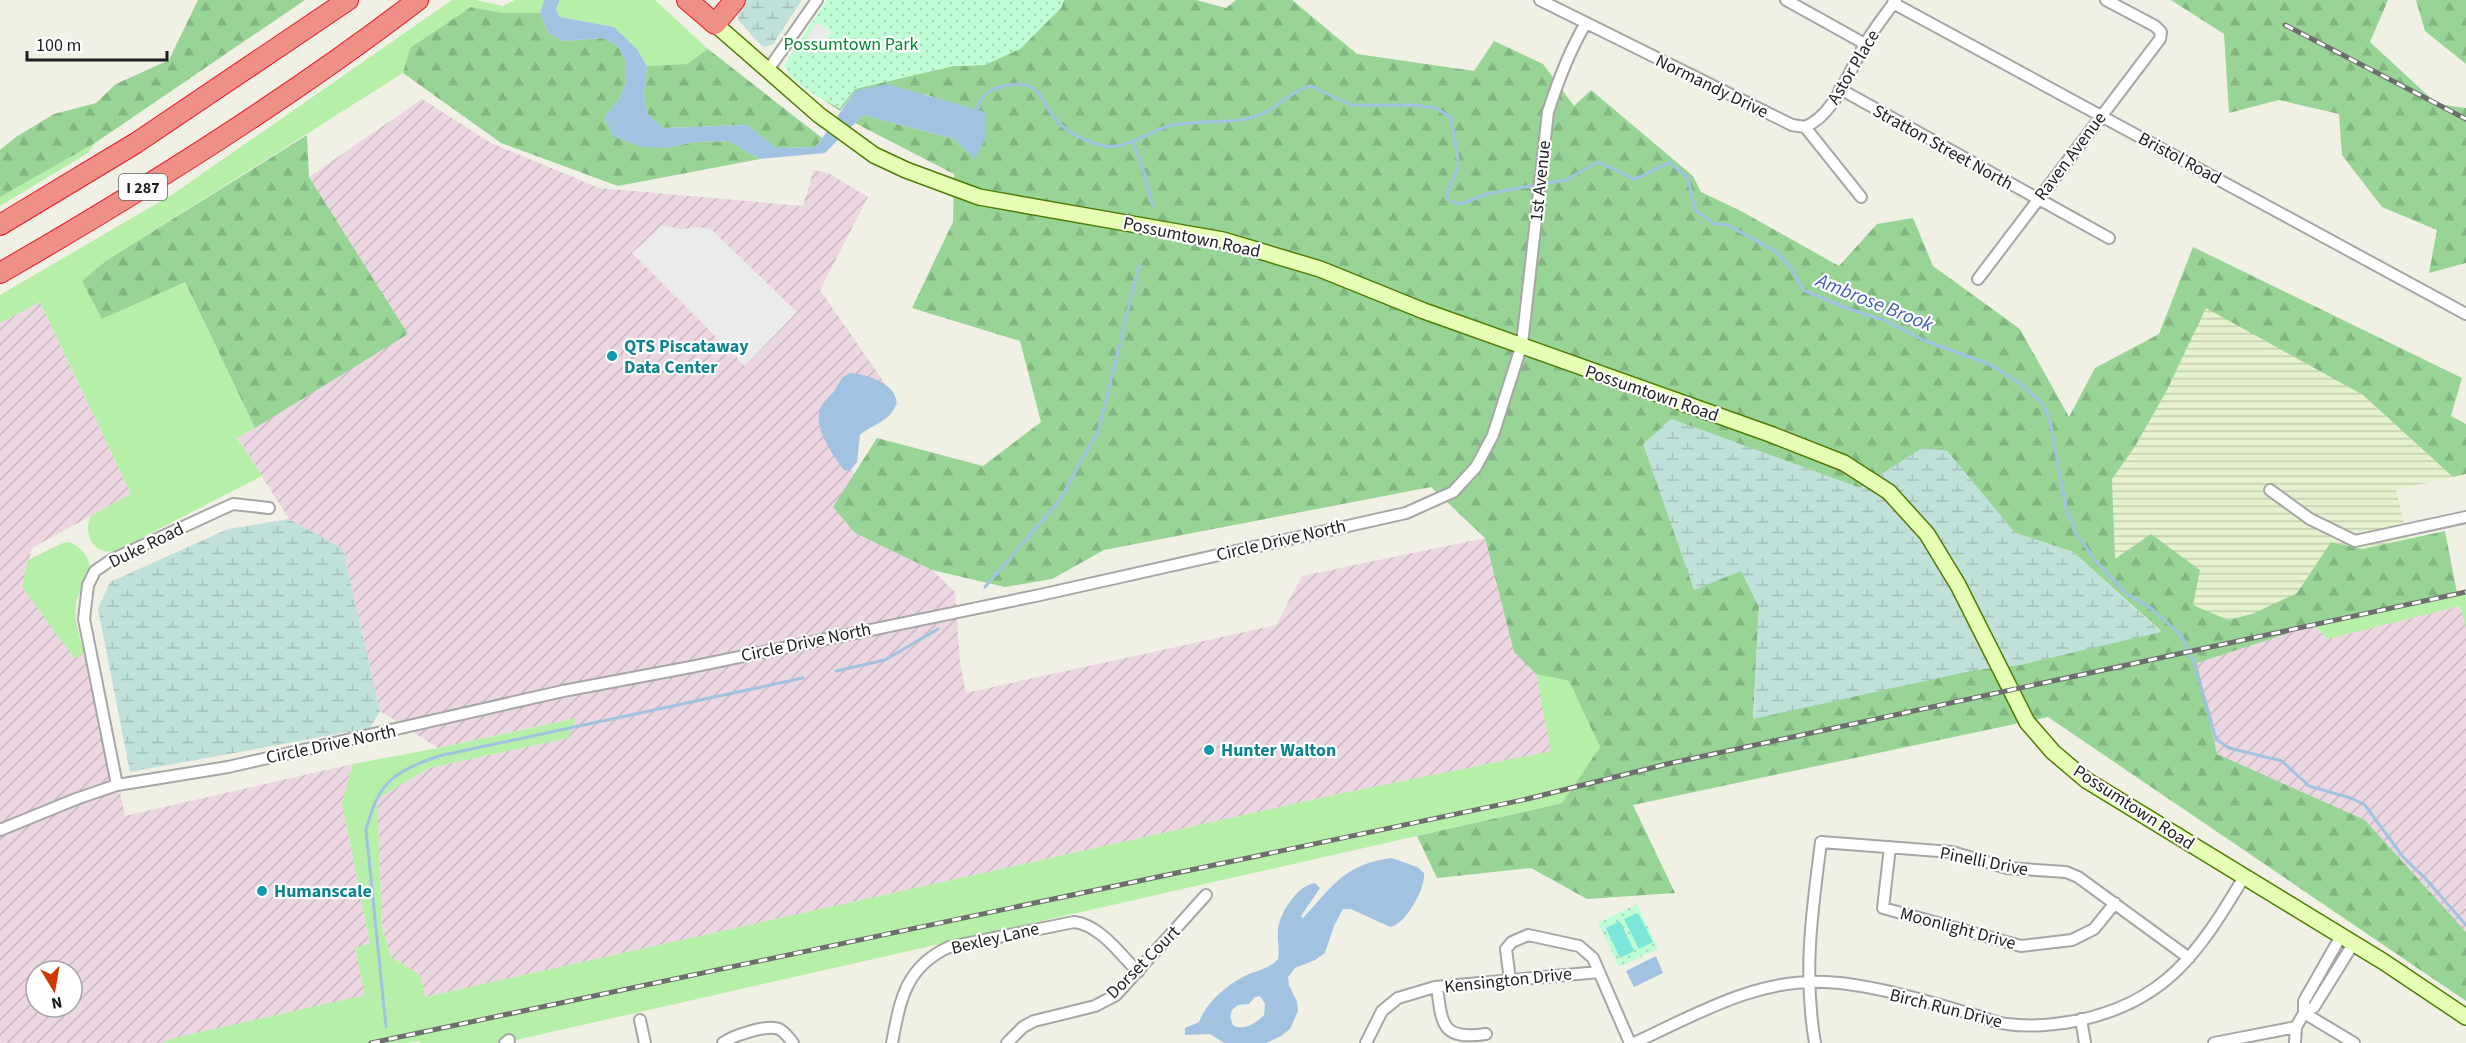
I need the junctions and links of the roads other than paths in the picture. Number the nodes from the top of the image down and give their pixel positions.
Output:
1 (348, 0) edge
2 (418, 0) edge
3 (687, 0) edge
4 (718, 0) edge
5 (735, 0) edge
6 (817, 0) edge
7 (1540, 0) edge
8 (1786, 0) edge
9 (2106, 0) edge
10 (1894, 2) edge
11 (710, 19) junction
12 (1586, 23) junction
13 (1865, 44) junction
14 (768, 70) junction
15 (1840, 89) junction
16 (2100, 115) junction
17 (1805, 127) junction
18 (1862, 197) dead end
19 (2036, 199) junction
20 (0, 225) edge
21 (2109, 238) dead end
22 (0, 273) edge
23 (1978, 279) dead end
24 (2466, 314) edge
25 (1521, 346) junction
26 (2270, 490) dead end
27 (269, 508) dead end
28 (2466, 517) edge
29 (117, 785) junction
30 (0, 830) edge
31 (1890, 848) junction
32 (2244, 877) junction
33 (1206, 895) dead end
34 (2115, 903) junction
35 (2347, 940) junction
36 (2189, 958) junction
37 (1138, 972) junction
38 (1599, 972) junction
39 (1510, 980) junction
40 (1809, 982) junction
41 (1437, 987) junction
42 (2304, 1013) junction
43 (2466, 1017) edge
44 (640, 1020) dead end
45 (2080, 1020) junction
46 (2296, 1027) junction
47 (1486, 1034) dead end
48 (645, 1043) edge
49 (723, 1043) edge
50 (793, 1043) edge
51 (892, 1043) edge
52 (1007, 1043) edge
53 (1366, 1043) edge
54 (1632, 1043) edge
55 (1815, 1043) edge
56 (2085, 1043) edge
57 (2214, 1043) edge
58 (2295, 1043) edge
59 (2354, 1043) edge

1 - 20 highway, I 287
2 - 22 highway, I 287
3 - 11 highway, Possumtown Road
4 - 11 highway
5 - 11 highway
6 - 14 street
7 - 12 street, Normandy Drive
8 - 13 street
9 - 16 street, Raven Avenue
10 - 13 street, Astor Place
10 - 16 street, Bristol Road
11 - 14 main road, Possumtown Road
12 - 17 street, Normandy Drive
12 - 25 street, 1st Avenue
13 - 15 street, Astor Place
14 - 25 main road, Possumtown Road
15 - 17 street, Astor Place
15 - 19 street, Stratton Street North
16 - 19 street, Raven Avenue
16 - 24 street, Bristol Road
17 - 18 street
19 - 21 street, Stratton Street North
19 - 23 street, Raven Avenue
25 - 29 street, Circle Drive North
25 - 32 main road, Possumtown Road
26 - 28 street
27 - 29 street, Duke Road
29 - 30 street, Circle Drive North
31 - 34 street, Pinelli Drive
31 - 34 street, Moonlight Drive
31 - 40 street, Pinelli Drive
32 - 35 main road, Possumtown Road
32 - 36 street, Birch Run Drive
33 - 37 street, Dorset Court
34 - 36 street, Pinelli Drive
35 - 42 street
35 - 43 main road, Possumtown Road
36 - 45 street, Birch Run Drive
37 - 51 street, Bexley Lane
37 - 52 street, Dorset Court
38 - 39 street, Kensington Drive
38 - 39 street
38 - 54 street
39 - 41 street, Kensington Drive
40 - 45 street, Birch Run Drive
40 - 54 street, Birch Run Drive
40 - 55 street
41 - 47 street
41 - 53 street, Kensington Drive
42 - 46 street
42 - 59 street
44 - 48 street
45 - 56 street
46 - 57 street
46 - 58 street
49 - 50 street

